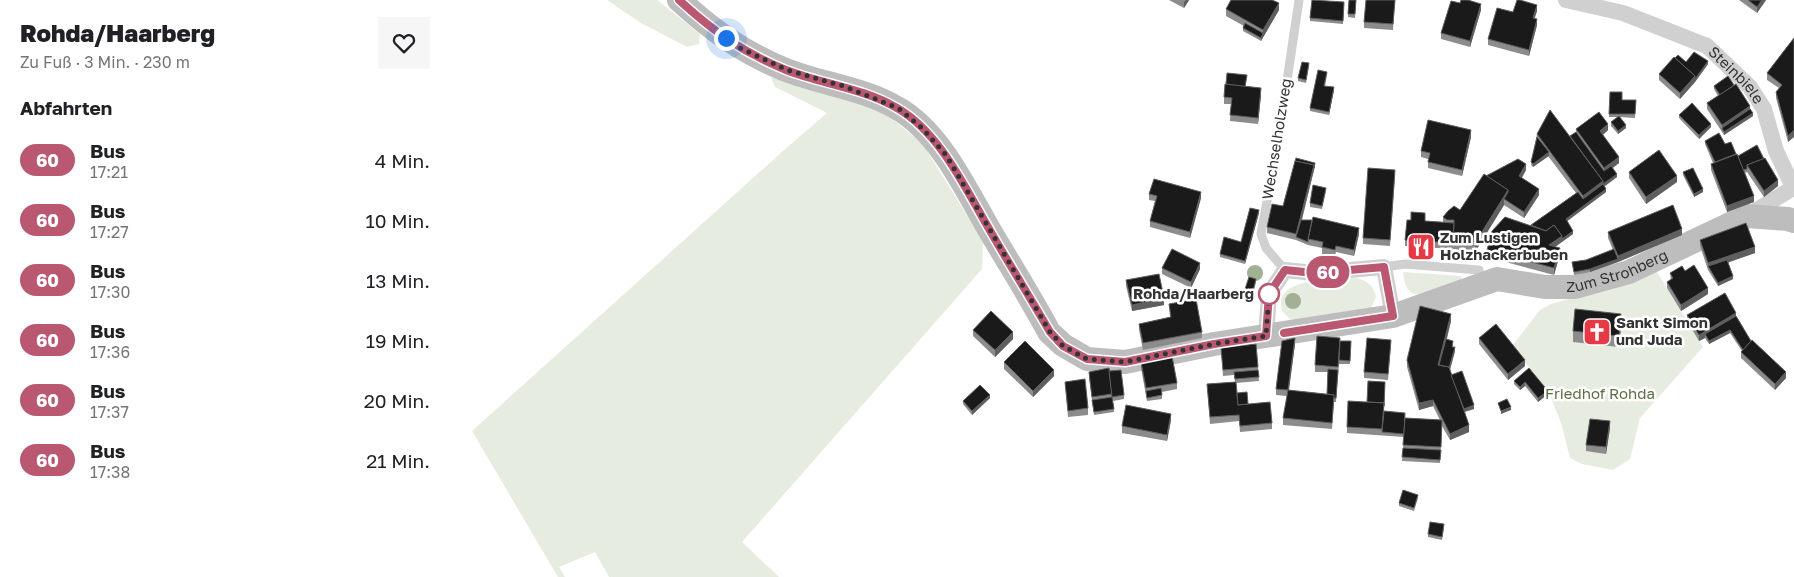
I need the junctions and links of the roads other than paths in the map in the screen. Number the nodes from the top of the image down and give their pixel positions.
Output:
1 (679, 0) edge
2 (1299, 0) edge
3 (1566, 0) edge
4 (1627, 7) edge
5 (1794, 188) edge
6 (1747, 216) junction
7 (1794, 221) edge
8 (1384, 267) junction
9 (1285, 270) junction
10 (1480, 285) junction
11 (1393, 316) junction
12 (1266, 336) junction

1 - 12 street, Zum Strohberg
2 - 9 lane, Wechselholzweg
3 - 4 street, Steinbiele
4 - 5 street, Steinbiele
5 - 6 street, Zum Strohberg
6 - 7 street, Zum Strohberg
6 - 10 street, Zum Strohberg
8 - 9 street
8 - 10 lane
8 - 11 street
9 - 12 street
10 - 11 street, Zum Strohberg
11 - 12 street, Zum Strohberg

